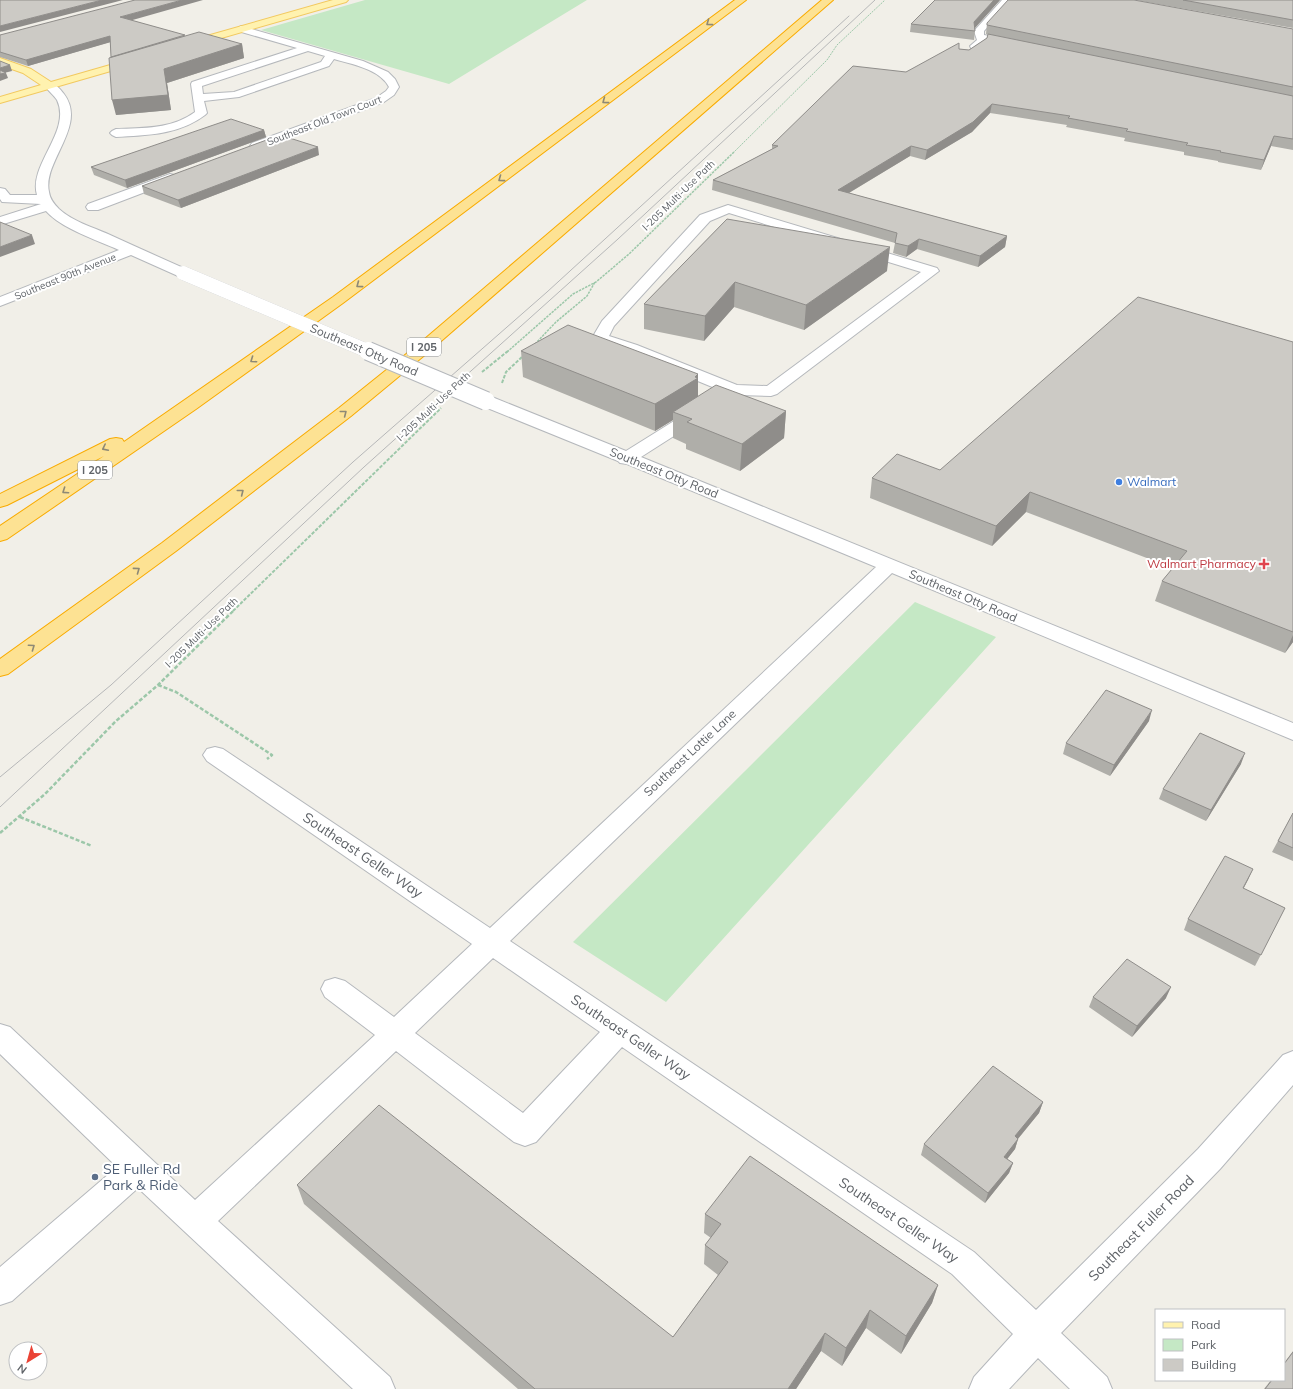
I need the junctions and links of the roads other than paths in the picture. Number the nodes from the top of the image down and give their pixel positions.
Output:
1 (343, 0) edge
2 (741, 0) edge
3 (828, 0) edge
4 (1007, 0) edge
5 (241, 29) junction
6 (980, 37) junction
7 (1028, 46) edge
8 (176, 48) edge
9 (308, 48) junction
10 (969, 51) edge
11 (332, 54) junction
12 (146, 57) edge
13 (0, 61) edge
14 (50, 86) junction
15 (198, 98) junction
16 (0, 100) edge
17 (116, 133) dead end
18 (243, 151) edge
19 (178, 175) edge
20 (0, 192) edge
21 (46, 202) junction
22 (93, 207) dead end
23 (0, 221) edge
24 (131, 250) junction
25 (0, 302) edge
26 (735, 390) junction
27 (190, 406) junction
28 (626, 459) junction
29 (0, 501) edge
30 (0, 535) edge
31 (889, 565) junction
32 (0, 669) edge
33 (1293, 732) edge
34 (214, 755) dead end
35 (491, 942) junction
36 (335, 988) dead end
37 (620, 1030) junction
38 (395, 1034) junction
39 (0, 1036) edge
40 (1293, 1064) edge
41 (139, 1167) junction
42 (195, 1221) junction
43 (0, 1289) edge
44 (1037, 1333) junction
45 (378, 1389) edge
46 (986, 1389) edge
47 (1095, 1389) edge

1 - 5 main road
2 -> 27 highway, I 205
32 -> 3 highway, I 205
4 - 6 street
5 - 8 main road
5 - 9 street, Southeast Old Town Court
6 - 7 street
6 - 10 street
9 - 11 street, Southeast Old Town Court
9 - 15 street
11 - 15 street
11 - 18 street, Southeast Old Town Court
12 - 14 main road
13 - 14 main road
14 - 16 main road
14 - 21 street
15 - 17 street
19 - 22 street
20 - 21 street
21 - 23 street
21 - 24 street, Southeast Otty Road
24 - 25 street, Southeast 90th Avenue
24 - 28 street, Southeast Otty Road, bridge
26 - 26 street
26 - 28 street
27 -> 29 highway
27 -> 30 highway, I 205
28 - 31 street, Southeast Otty Road
31 - 33 street, Southeast Otty Road
31 - 35 street, Southeast Lottie Lane
34 - 35 street, Southeast Geller Way
35 - 37 street, Southeast Geller Way
35 - 38 street, Southeast Lottie Lane
36 - 38 street
37 - 38 street
37 - 44 street, Southeast Geller Way
38 - 42 street, Southeast Lottie Lane
39 - 41 street
40 - 44 street, Southeast Fuller Road
41 - 42 street
41 - 43 street
42 - 45 street
44 - 46 street, Southeast Fuller Road
44 - 47 street, Southeast Geller Way

